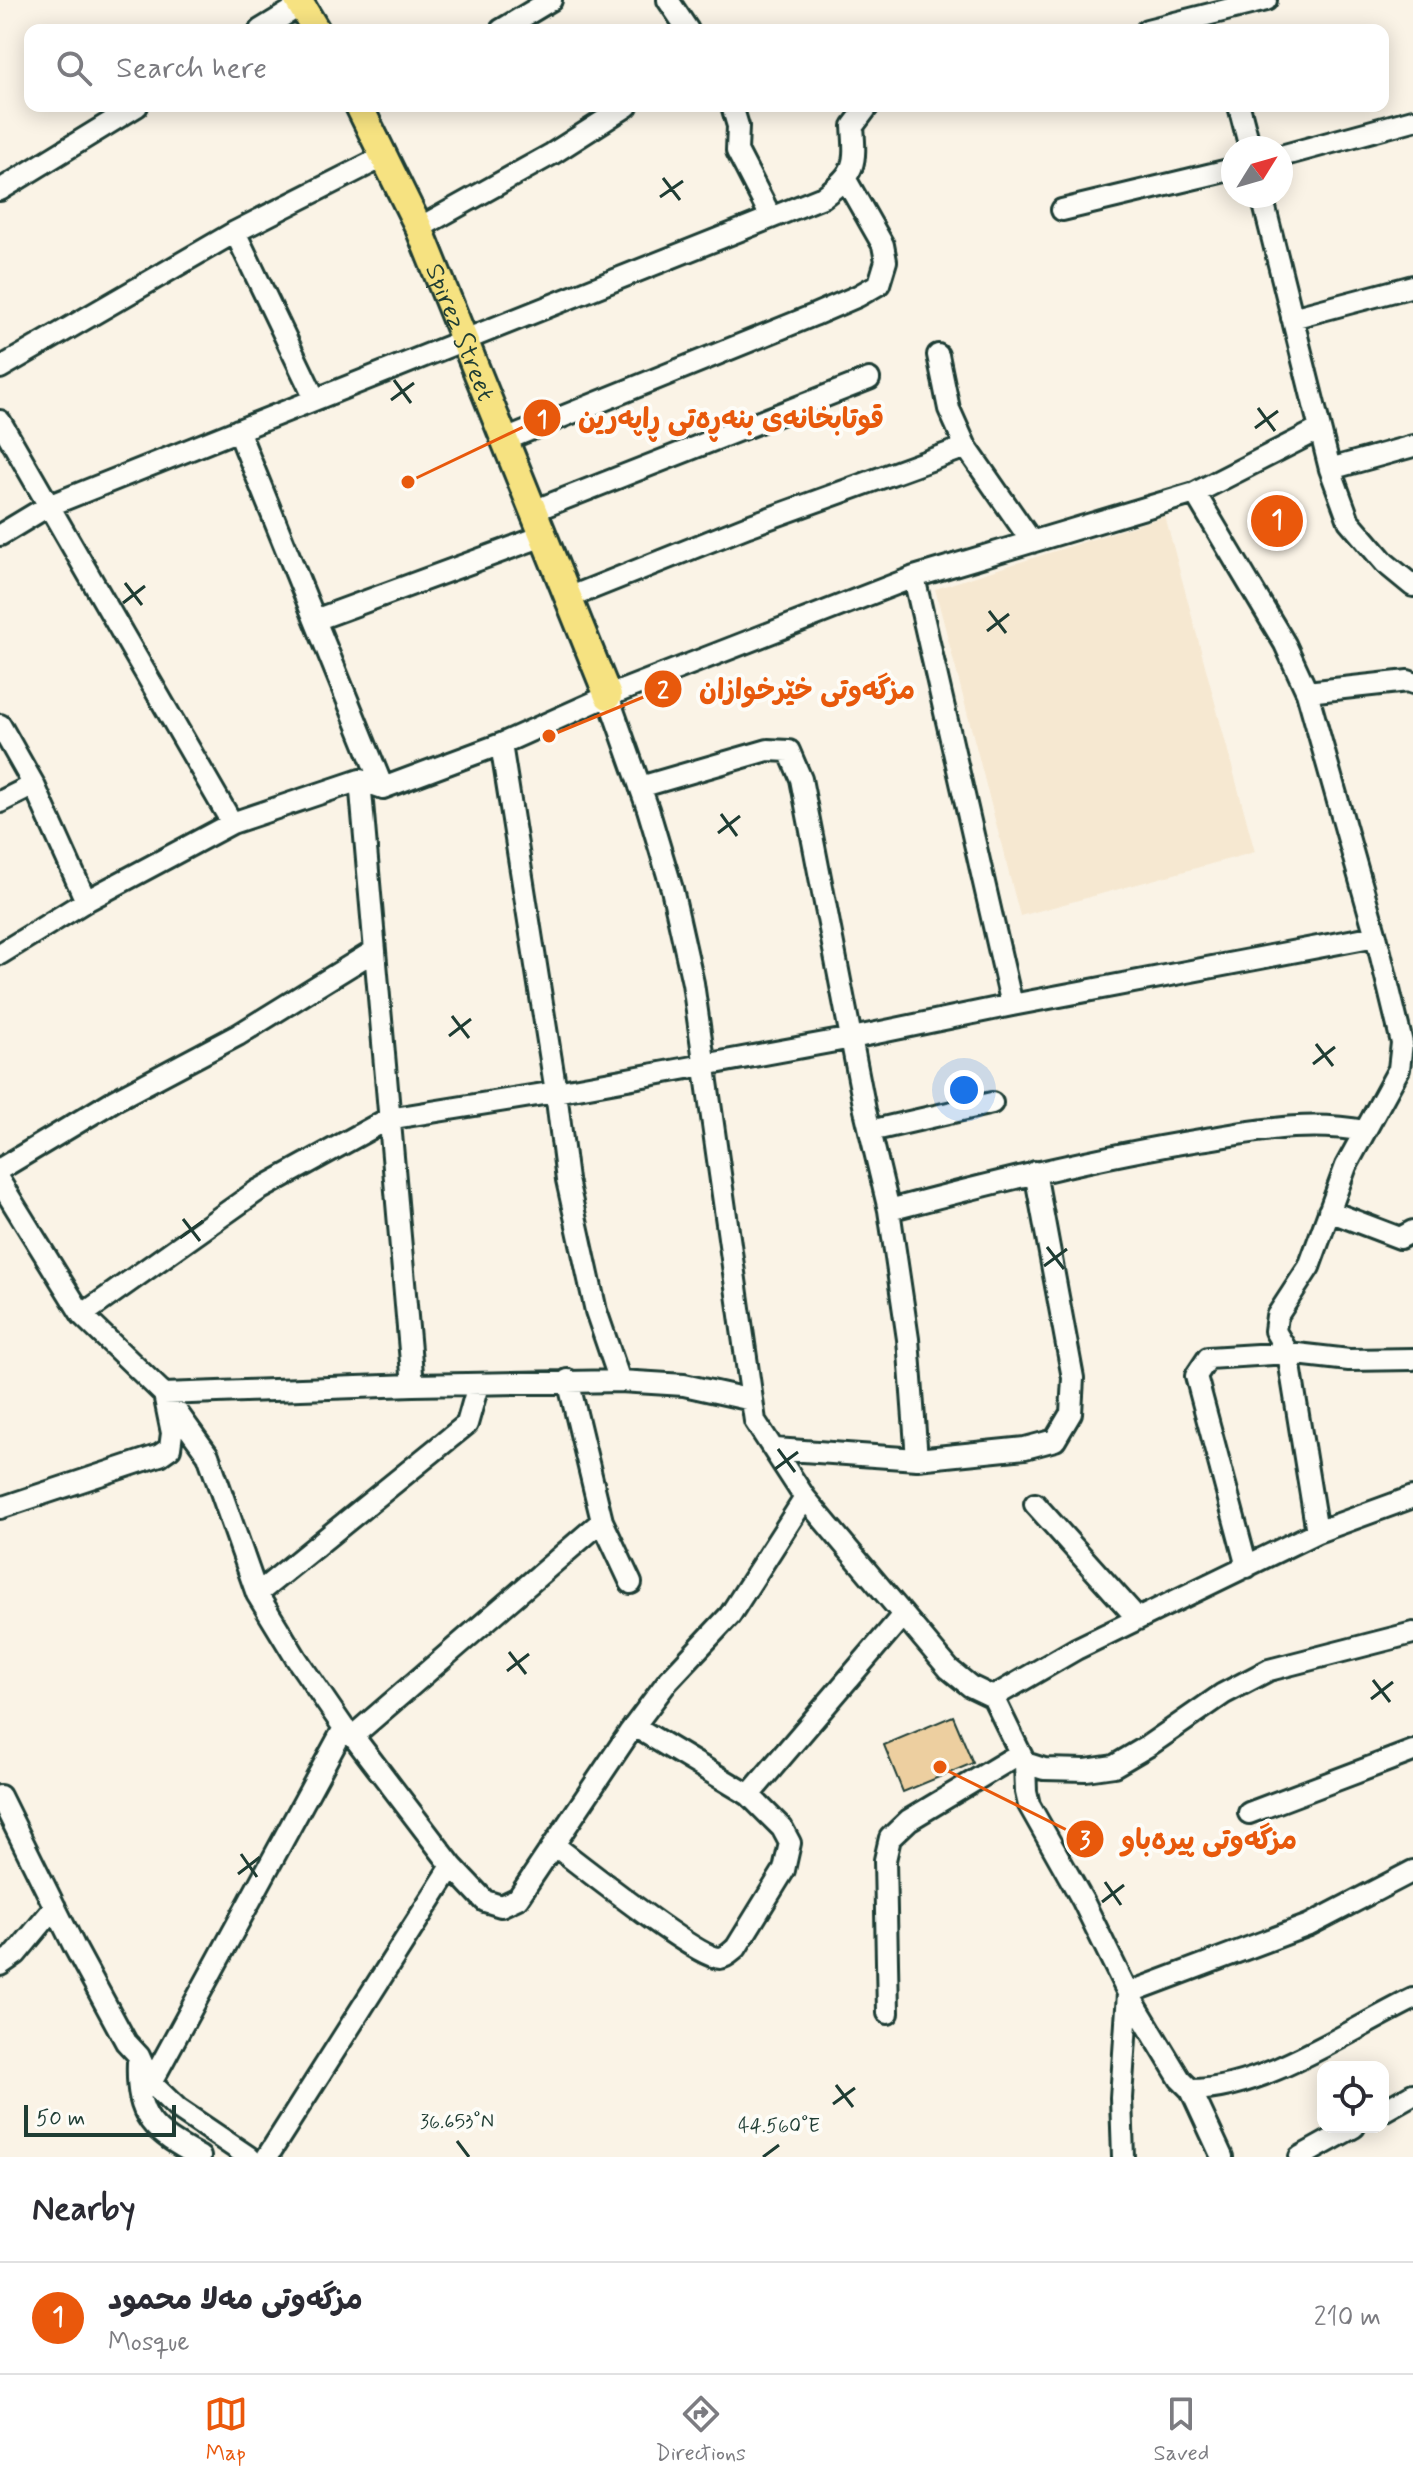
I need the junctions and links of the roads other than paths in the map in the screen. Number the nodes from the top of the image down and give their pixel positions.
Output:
1 (551, 0) edge
2 (1266, 0) edge
3 (300, 2) edge
4 (674, 2) edge
5 (1216, 14) edge
6 (269, 24) edge
7 (313, 24) edge
8 (511, 24) edge
9 (685, 24) edge
10 (1173, 24) edge
11 (127, 112) edge
12 (367, 112) edge
13 (618, 112) edge
14 (734, 112) edge
15 (864, 112) edge
16 (1241, 112) edge
17 (1413, 120) edge
18 (1247, 136) edge
19 (1293, 153) edge
20 (385, 156) junction
21 (1221, 172) edge
22 (846, 180) junction
23 (0, 190) edge
24 (1265, 208) edge
25 (1062, 210) dead end
26 (771, 217) junction
27 (419, 228) junction
28 (235, 232) junction
29 (1413, 286) edge
30 (1292, 318) junction
31 (464, 339) junction
32 (938, 355) dead end
33 (0, 368) edge
34 (869, 379) dead end
35 (315, 399) junction
36 (0, 421) edge
37 (1320, 429) junction
38 (238, 430) junction
39 (505, 440) junction
40 (1413, 446) edge
41 (966, 447) junction
42 (1330, 469) junction
43 (1195, 493) junction
44 (48, 506) junction
45 (533, 511) junction
46 (0, 535) edge
47 (543, 536) junction
48 (1032, 542) junction
49 (914, 577) junction
50 (1413, 586) edge
51 (568, 598) junction
52 (315, 620) junction
53 (1413, 683) edge
54 (1307, 692) junction
55 (608, 696) junction
56 (0, 725) edge
57 (501, 744) junction
58 (360, 780) junction
59 (34, 785) junction
60 (640, 787) junction
61 (383, 788) junction
62 (0, 802) edge
63 (232, 823) junction
64 (86, 901) junction
65 (1376, 936) junction
66 (374, 951) junction
67 (0, 954) edge
68 (1012, 1005) junction
69 (852, 1038) junction
70 (1407, 1042) edge
71 (703, 1063) junction
72 (556, 1092) junction
73 (992, 1103) dead end
74 (388, 1119) junction
75 (870, 1131) junction
76 (1365, 1131) junction
77 (0, 1169) edge
78 (1035, 1172) junction
79 (0, 1182) edge
80 (889, 1210) junction
81 (1329, 1211) junction
82 (1413, 1231) edge
83 (82, 1315) junction
84 (1288, 1353) junction
85 (1413, 1359) edge
86 (568, 1380) junction
87 (620, 1381) junction
88 (413, 1385) junction
89 (478, 1385) junction
90 (164, 1394) junction
91 (752, 1400) junction
92 (775, 1449) junction
93 (917, 1459) junction
94 (1413, 1497) edge
95 (805, 1498) junction
96 (1035, 1504) dead end
97 (0, 1508) edge
98 (602, 1521) junction
99 (1317, 1532) junction
100 (1247, 1567) junction
101 (631, 1583) dead end
102 (257, 1594) junction
103 (903, 1615) junction
104 (1138, 1619) junction
105 (1413, 1633) edge
106 (993, 1697) junction
107 (634, 1726) junction
108 (348, 1732) junction
109 (1413, 1751) edge
110 (1022, 1758) junction
111 (749, 1795) junction
112 (0, 1796) edge
113 (1249, 1813) dead end
114 (554, 1845) junction
115 (452, 1866) junction
116 (1413, 1871) edge
117 (55, 1907) junction
118 (0, 1965) edge
119 (1128, 1993) junction
120 (1413, 1999) edge
121 (888, 2013) dead end
122 (139, 2056) junction
123 (151, 2083) junction
124 (1191, 2090) junction
125 (1413, 2094) edge
126 (1389, 2108) edge
127 (1343, 2133) edge
128 (200, 2157) edge
129 (249, 2157) edge
130 (267, 2157) edge
131 (1123, 2157) edge
132 (1222, 2157) edge
133 (1300, 2157) edge

1 - 8 street
2 - 5 street
3 - 6 street
3 - 7 main road
4 - 9 street
5 - 10 street
11 - 23 street
12 - 20 main road, Spirez Street
13 - 27 street
14 - 26 street
15 - 22 street
16 - 18 street
17 - 19 street
20 - 27 main road, Spirez Street
20 - 28 street
21 - 25 street
22 - 26 street
22 - 39 street
24 - 30 street
26 - 31 street
27 - 31 main road, Spirez Street
28 - 33 street
28 - 35 street
29 - 30 street
30 - 37 street
31 - 35 street
31 - 39 main road, Spirez Street
32 - 41 street
34 - 45 street
35 - 38 street
36 - 44 street
37 - 42 street
37 - 43 street
38 - 44 street
38 - 52 street
39 - 45 main road, Spirez Street
40 - 42 street
41 - 48 street
41 - 51 street
42 - 50 street
43 - 48 street
43 - 54 street
44 - 46 street
44 - 63 street
45 - 47 main road, Spirez Street
47 - 51 main road, Spirez Street
47 - 52 street
48 - 49 street
49 - 55 street
49 - 68 street
51 - 55 main road, Spirez Street
52 - 61 street
53 - 54 street
54 - 65 street
55 - 57 street
55 - 60 street
56 - 59 street
57 - 61 street
57 - 72 street
58 - 61 street
58 - 63 street
58 - 66 street
59 - 62 street
59 - 64 street
60 - 69 street
60 - 71 street
63 - 64 street
64 - 67 street
65 - 68 street
65 - 70 street
66 - 74 street
66 - 77 street
68 - 69 street
69 - 71 street
69 - 75 street
70 - 76 street
71 - 72 street
71 - 91 street
72 - 74 street
72 - 87 street
73 - 75 street
74 - 83 street
74 - 88 street
75 - 80 street
76 - 78 street
76 - 81 street
78 - 80 street
78 - 93 street
79 - 83 street
80 - 93 street
81 - 82 street
81 - 84 street
83 - 90 street
84 - 85 street
84 - 99 street
84 - 100 street
86 - 87 street
86 - 89 street
86 - 98 street
87 - 91 street
88 - 89 street
88 - 90 street
89 - 102 street
90 - 97 street
90 - 102 street
91 - 92 street
92 - 93 street
92 - 95 street
94 - 99 street
95 - 103 street
95 - 107 street
96 - 104 street
98 - 101 street
98 - 108 street
99 - 100 street
100 - 104 street
102 - 108 street
103 - 106 street
103 - 111 street
104 - 106 street
105 - 110 street
106 - 110 street
107 - 111 street
107 - 114 street
108 - 115 street
108 - 123 street
109 - 113 street
110 - 119 street
110 - 121 street
111 - 114 street
112 - 117 street
114 - 115 street
115 - 130 street
116 - 119 street
117 - 118 street
117 - 122 street
119 - 124 street
119 - 131 street
120 - 124 street
122 - 123 street
122 - 128 street
123 - 129 street
124 - 132 street
125 - 126 street
127 - 133 street

